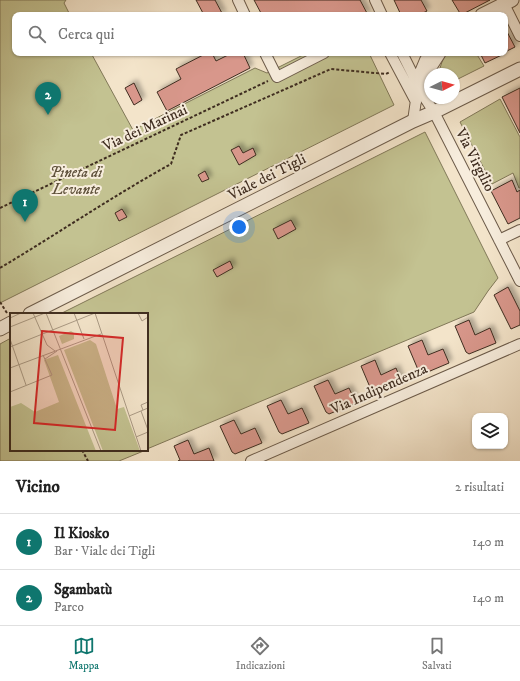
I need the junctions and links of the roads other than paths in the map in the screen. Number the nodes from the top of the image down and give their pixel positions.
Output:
1 (238, 0) edge
2 (375, 0) edge
3 (506, 1) edge
4 (244, 12) edge
5 (381, 12) edge
6 (487, 12) edge
7 (520, 36) edge
8 (266, 56) edge
9 (318, 56) edge
10 (391, 56) edge
11 (403, 56) edge
12 (427, 56) edge
13 (438, 56) edge
14 (520, 69) edge
15 (419, 94) junction
16 (434, 112) junction
17 (413, 121) junction
18 (520, 230) edge
19 (499, 240) junction
20 (520, 281) edge
21 (32, 313) edge
22 (8, 318) edge
23 (0, 329) edge
24 (520, 344) edge
25 (250, 461) edge

1 - 4 street
2 - 5 street
3 - 6 street
3 - 7 street
8 - 9 street
10 - 15 street
11 - 15 street, Via Virgilio
12 - 15 street
13 - 15 street
14 - 16 street, Viale dei Tigli
15 - 16 street, Via Virgilio
15 - 17 street
16 - 17 street, Viale dei Tigli
16 - 19 street, Via Virgilio
17 - 21 street, Viale dei Tigli
18 - 19 street
19 - 20 street, Via Virgilio
22 - 23 street
24 - 25 street, Via Indipendenza

